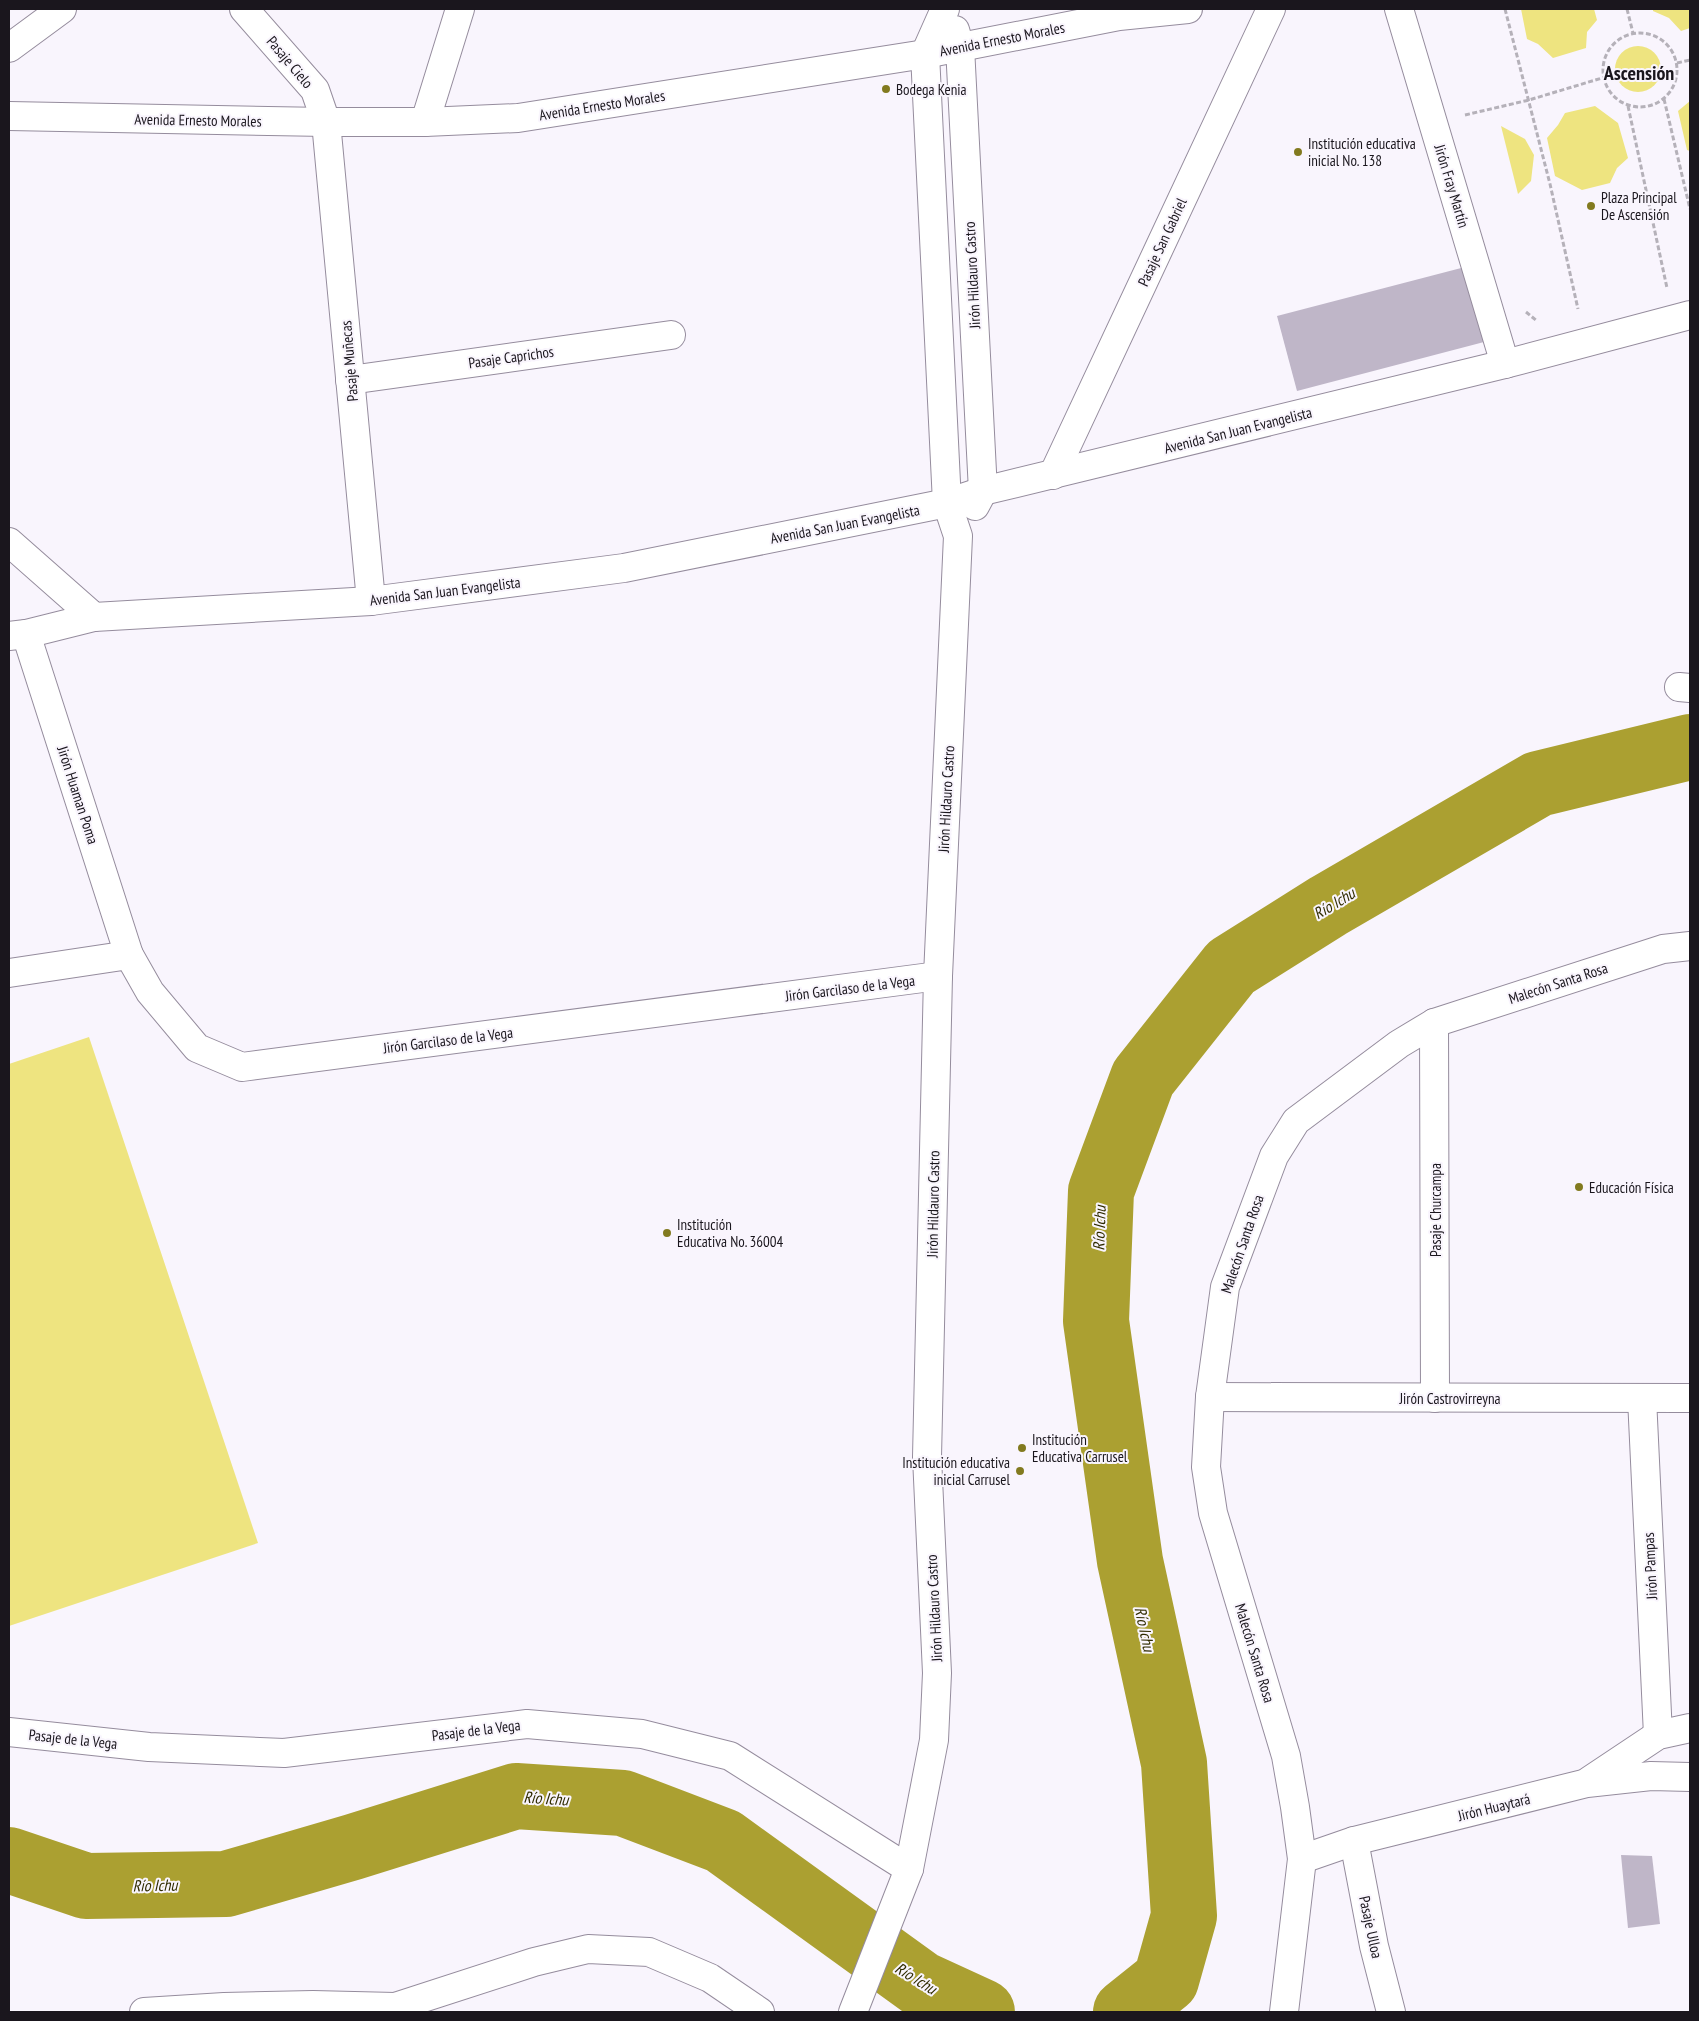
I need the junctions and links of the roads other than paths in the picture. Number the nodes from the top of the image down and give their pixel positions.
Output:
1 (62, 9) edge
2 (244, 9) edge
3 (460, 9) edge
4 (946, 9) edge
5 (1188, 9) edge
6 (1271, 9) edge
7 (1400, 9) edge
8 (1117, 12) edge
9 (960, 47) junction
10 (9, 48) edge
11 (925, 54) junction
12 (9, 116) edge
13 (326, 122) junction
14 (425, 122) junction
15 (1690, 315) edge
16 (671, 334) dead end
17 (1505, 364) junction
18 (350, 380) junction
19 (1053, 475) junction
20 (983, 492) junction
21 (947, 503) junction
22 (958, 536) junction
23 (9, 542) edge
24 (371, 601) junction
25 (94, 617) junction
26 (17, 635) edge
27 (1690, 946) edge
28 (129, 955) junction
29 (9, 973) edge
30 (938, 976) junction
31 (1434, 1023) junction
32 (1210, 1397) junction
33 (1436, 1398) junction
34 (1642, 1398) junction
35 (1690, 1398) edge
36 (1690, 1728) edge
37 (9, 1732) edge
38 (1658, 1735) junction
39 (1690, 1777) edge
40 (1587, 1783) junction
41 (1354, 1841) junction
42 (1302, 1859) junction
43 (909, 1869) junction
44 (144, 2012) edge
45 (760, 2012) edge
46 (853, 2012) edge
47 (1284, 2012) edge
48 (1391, 2012) edge

1 - 10 street
2 - 13 street, Pasaje Cielo
3 - 14 street
4 - 9 street, Jirón Hildauro Castro
4 - 11 street, Jirón Hildauro Castro
5 - 8 street, Avenida Ernesto Morales
6 - 19 street, Pasaje San Gabriel
7 - 17 street, Jirón Fray Martín
8 - 9 street, Avenida Ernesto Morales
9 - 11 street, Avenida Ernesto Morales
9 - 20 street, Jirón Hildauro Castro
11 - 14 street, Avenida Ernesto Morales
11 - 21 street, Jirón Hildauro Castro
12 - 13 street, Avenida Ernesto Morales
13 - 14 street, Avenida Ernesto Morales
13 - 18 street, Pasaje Muñecas
15 - 17 street, Avenida San Juan Evangelista
16 - 18 street, Pasaje Caprichos
17 - 19 street, Avenida San Juan Evangelista
18 - 24 street, Pasaje Muñecas
19 - 20 street, Avenida San Juan Evangelista
20 - 21 street, Avenida San Juan Evangelista
20 - 22 street, Jirón Hildauro Castro
21 - 22 street, Jirón Hildauro Castro
21 - 24 street, Avenida San Juan Evangelista
22 - 30 street, Jirón Hildauro Castro
23 - 25 street
24 - 25 street, Avenida San Juan Evangelista
25 - 26 street, Avenida San Juan Evangelista
26 - 28 street, Jirón Huaman Poma
27 - 31 street, Malecón Santa Rosa
28 - 29 street
28 - 30 street, Jirón Garcilaso de la Vega
30 - 43 street, Jirón Hildauro Castro
31 - 32 street, Malecón Santa Rosa
31 - 33 street, Pasaje Churcampa
32 - 33 street, Jirón Castrovirreyna
32 - 42 street, Malecón Santa Rosa
33 - 34 street, Jirón Castrovirreyna
34 - 35 street, Jirón Castrovirreyna
34 - 38 street, Jirón Pampas
36 - 38 street
37 - 43 street, Pasaje de la Vega
38 - 40 street
39 - 40 street, Jirón Huaytará
40 - 41 street, Jirón Huaytará
41 - 42 street, Jirón Huaytará
41 - 48 street, Pasaje Ulloa
42 - 47 street, Malecón Santa Rosa
43 - 46 street, Jirón Hildauro Castro
44 - 45 street

